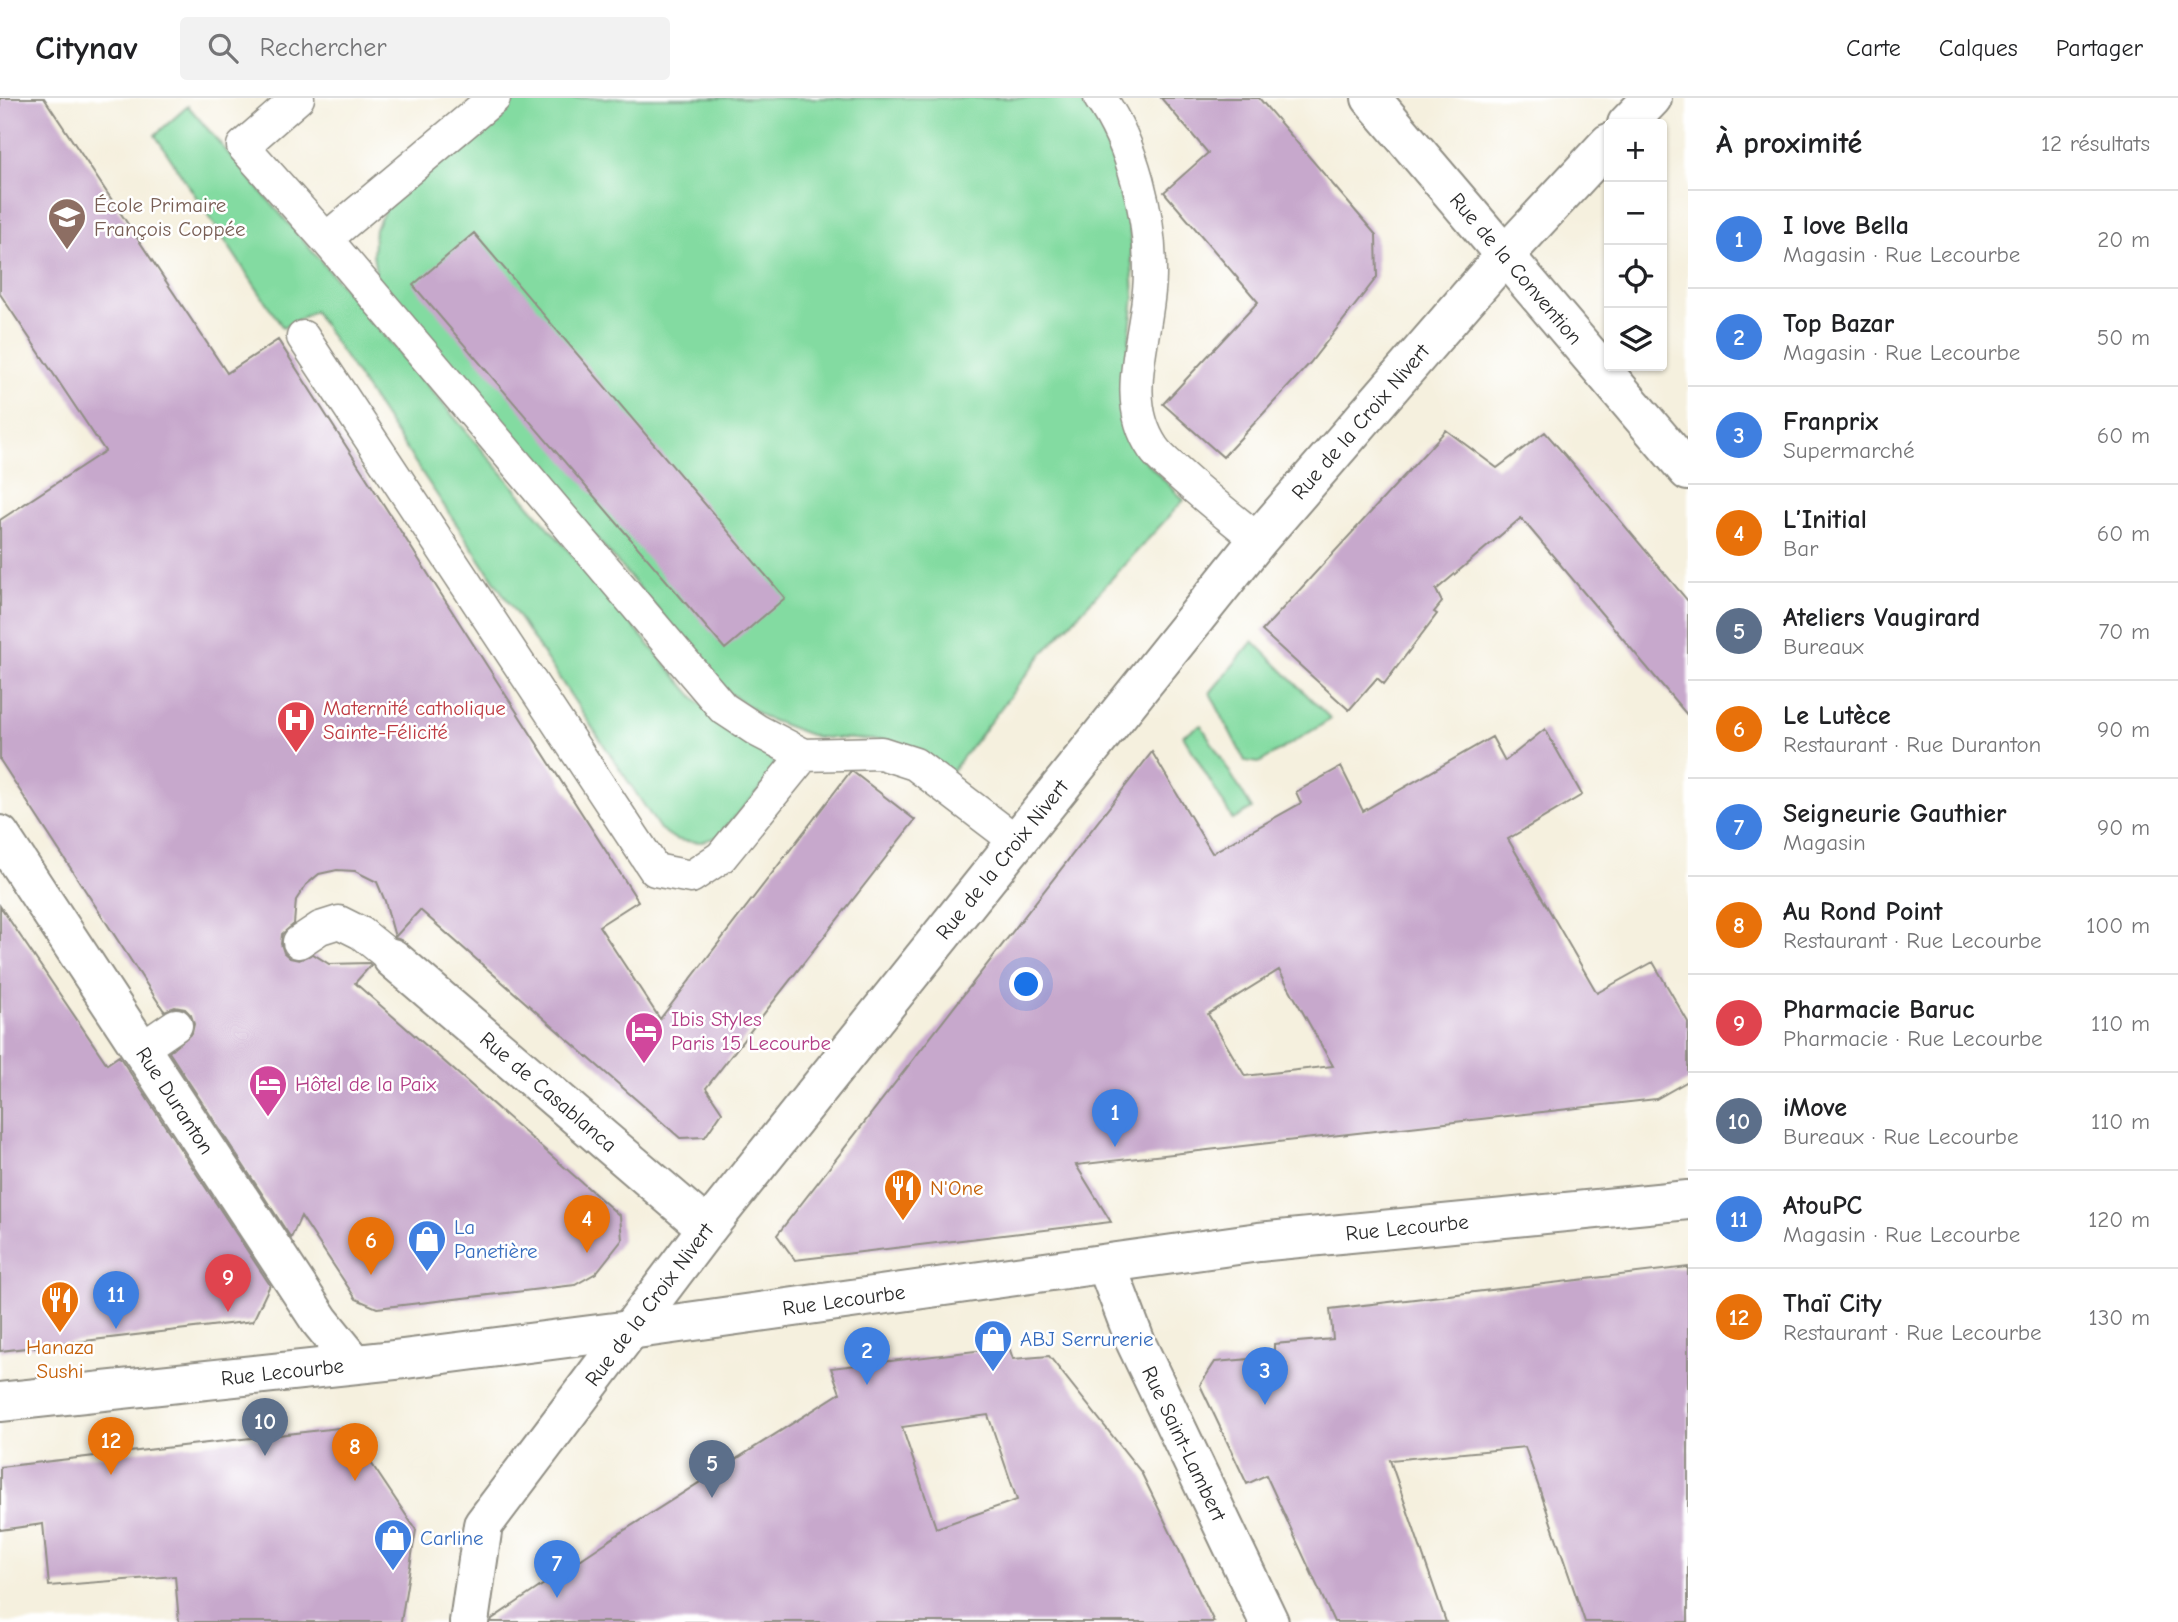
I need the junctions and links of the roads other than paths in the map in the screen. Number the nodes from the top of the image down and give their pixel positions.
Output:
1 (298, 98) edge
2 (494, 98) edge
3 (1100, 98) edge
4 (1371, 98) edge
5 (1652, 98) edge
6 (1632, 119) edge
7 (1604, 148) edge
8 (326, 239) junction
9 (1505, 255) junction
10 (303, 337) dead end
11 (1688, 471) edge
12 (1258, 540) junction
13 (804, 755) junction
14 (0, 835) edge
15 (1016, 841) junction
16 (299, 942) dead end
17 (392, 958) joint
18 (176, 1025) dead end
19 (141, 1049) junction
20 (1688, 1200) edge
21 (707, 1228) junction
22 (1106, 1264) junction
23 (630, 1330) junction
24 (355, 1364) junction
25 (0, 1402) edge
26 (469, 1622) edge
27 (1269, 1622) edge

1 - 8 lane
2 - 8 lane
3 - 12 lane
4 - 9 street, Rue de la Convention
5 - 6 street
7 - 9 street, Rue de la Croix Nivert
8 - 13 lane
9 - 11 street, Rue de la Convention
9 - 12 street, Rue de la Croix Nivert
10 - 13 lane
12 - 15 street, Rue de la Croix Nivert
13 - 15 lane
14 - 19 street, Rue Duranton
15 - 21 street, Rue de la Croix Nivert
16 - 17 lane
17 - 21 street, Rue de Casablanca
18 - 19 lane
19 - 24 street, Rue Duranton
20 - 22 street, Rue Lecourbe
21 - 23 street, Rue de la Croix Nivert
22 - 23 street, Rue Lecourbe
22 - 27 street, Rue Saint-Lambert
23 - 24 street, Rue Lecourbe
23 - 26 street, Rue de la Croix Nivert
24 - 25 street, Rue Lecourbe

